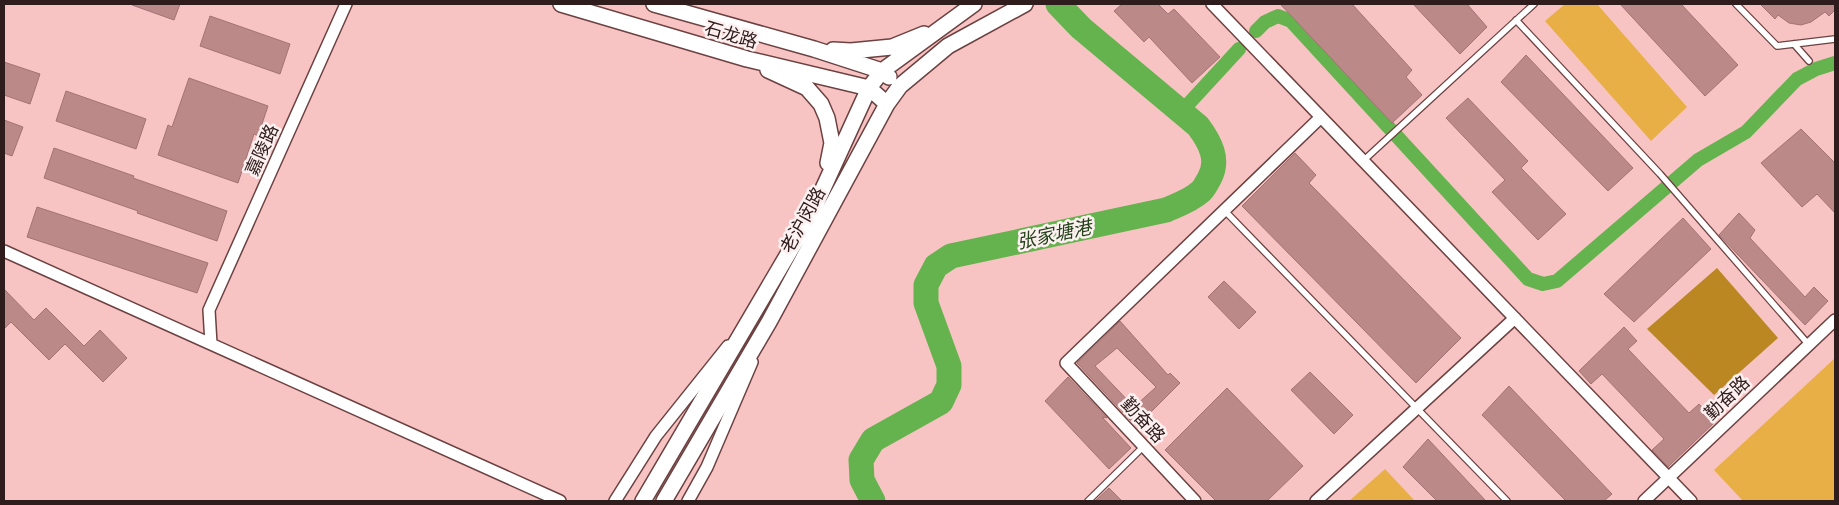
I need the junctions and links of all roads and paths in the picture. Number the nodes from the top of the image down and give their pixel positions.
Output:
1 (346, 4) edge
2 (562, 4) edge
3 (654, 4) edge
4 (974, 4) edge
5 (1025, 4) edge
6 (1212, 4) edge
7 (1534, 4) edge
8 (1736, 4) edge
9 (1516, 20) junction
10 (938, 30) junction
11 (1835, 39) edge
12 (1794, 44) junction
13 (814, 49) junction
14 (747, 59) junction
15 (1808, 61) dead end
16 (882, 71) junction
17 (900, 86) junction
18 (869, 88) junction
19 (888, 104) junction
20 (1321, 117) junction
21 (1363, 160) junction
22 (1224, 210) junction
23 (811, 214) junction
24 (4, 251) edge
25 (754, 313) junction
26 (1514, 318) junction
27 (1835, 320) edge
28 (769, 322) junction
29 (211, 344) junction
30 (1809, 345) junction
31 (1416, 408) junction
32 (1144, 447) junction
33 (1669, 478) junction
34 (560, 501) edge
35 (615, 501) edge
36 (644, 501) edge
37 (664, 501) edge
38 (688, 501) edge
39 (1088, 501) edge
40 (1194, 501) edge
41 (1316, 501) edge
42 (1507, 501) edge
43 (1644, 501) edge
44 (1691, 501) edge

1 - 29 street, 嘉陵路
2 - 14 main road, 石龙路
3 - 13 main road, 石龙路
4 - 10 main road, 老沪闵路
5 - 17 main road, 老沪闵路
6 - 20 street
7 - 9 lane
8 - 12 lane
9 - 21 lane
9 - 30 lane
10 - 13 main road
10 - 16 main road, 老沪闵路
11 - 12 lane
12 - 15 lane
13 - 16 main road, 石龙路
14 - 18 main road, 石龙路
14 - 23 main road
16 - 17 main road, 石龙路
16 - 18 main road, 老沪闵路
17 - 19 main road, 老沪闵路
18 - 19 main road, 石龙路
18 - 23 main road, 老沪闵路
19 - 28 main road, 老沪闵路
20 - 21 street
20 - 22 street
21 - 26 street
22 - 31 lane
22 - 32 street, 勤奋路
23 - 25 main road, 老沪闵路
24 - 29 street
25 - 35 street
25 - 36 main road, 老沪闵路
26 - 31 street
26 - 33 street
27 - 30 street, 勤奋路
28 - 37 main road, 老沪闵路
28 - 38 street
29 - 34 street
30 - 33 street, 勤奋路
31 - 41 street
31 - 42 lane
32 - 39 lane
32 - 40 street, 勤奋路
33 - 43 street, 勤奋路
33 - 44 street

